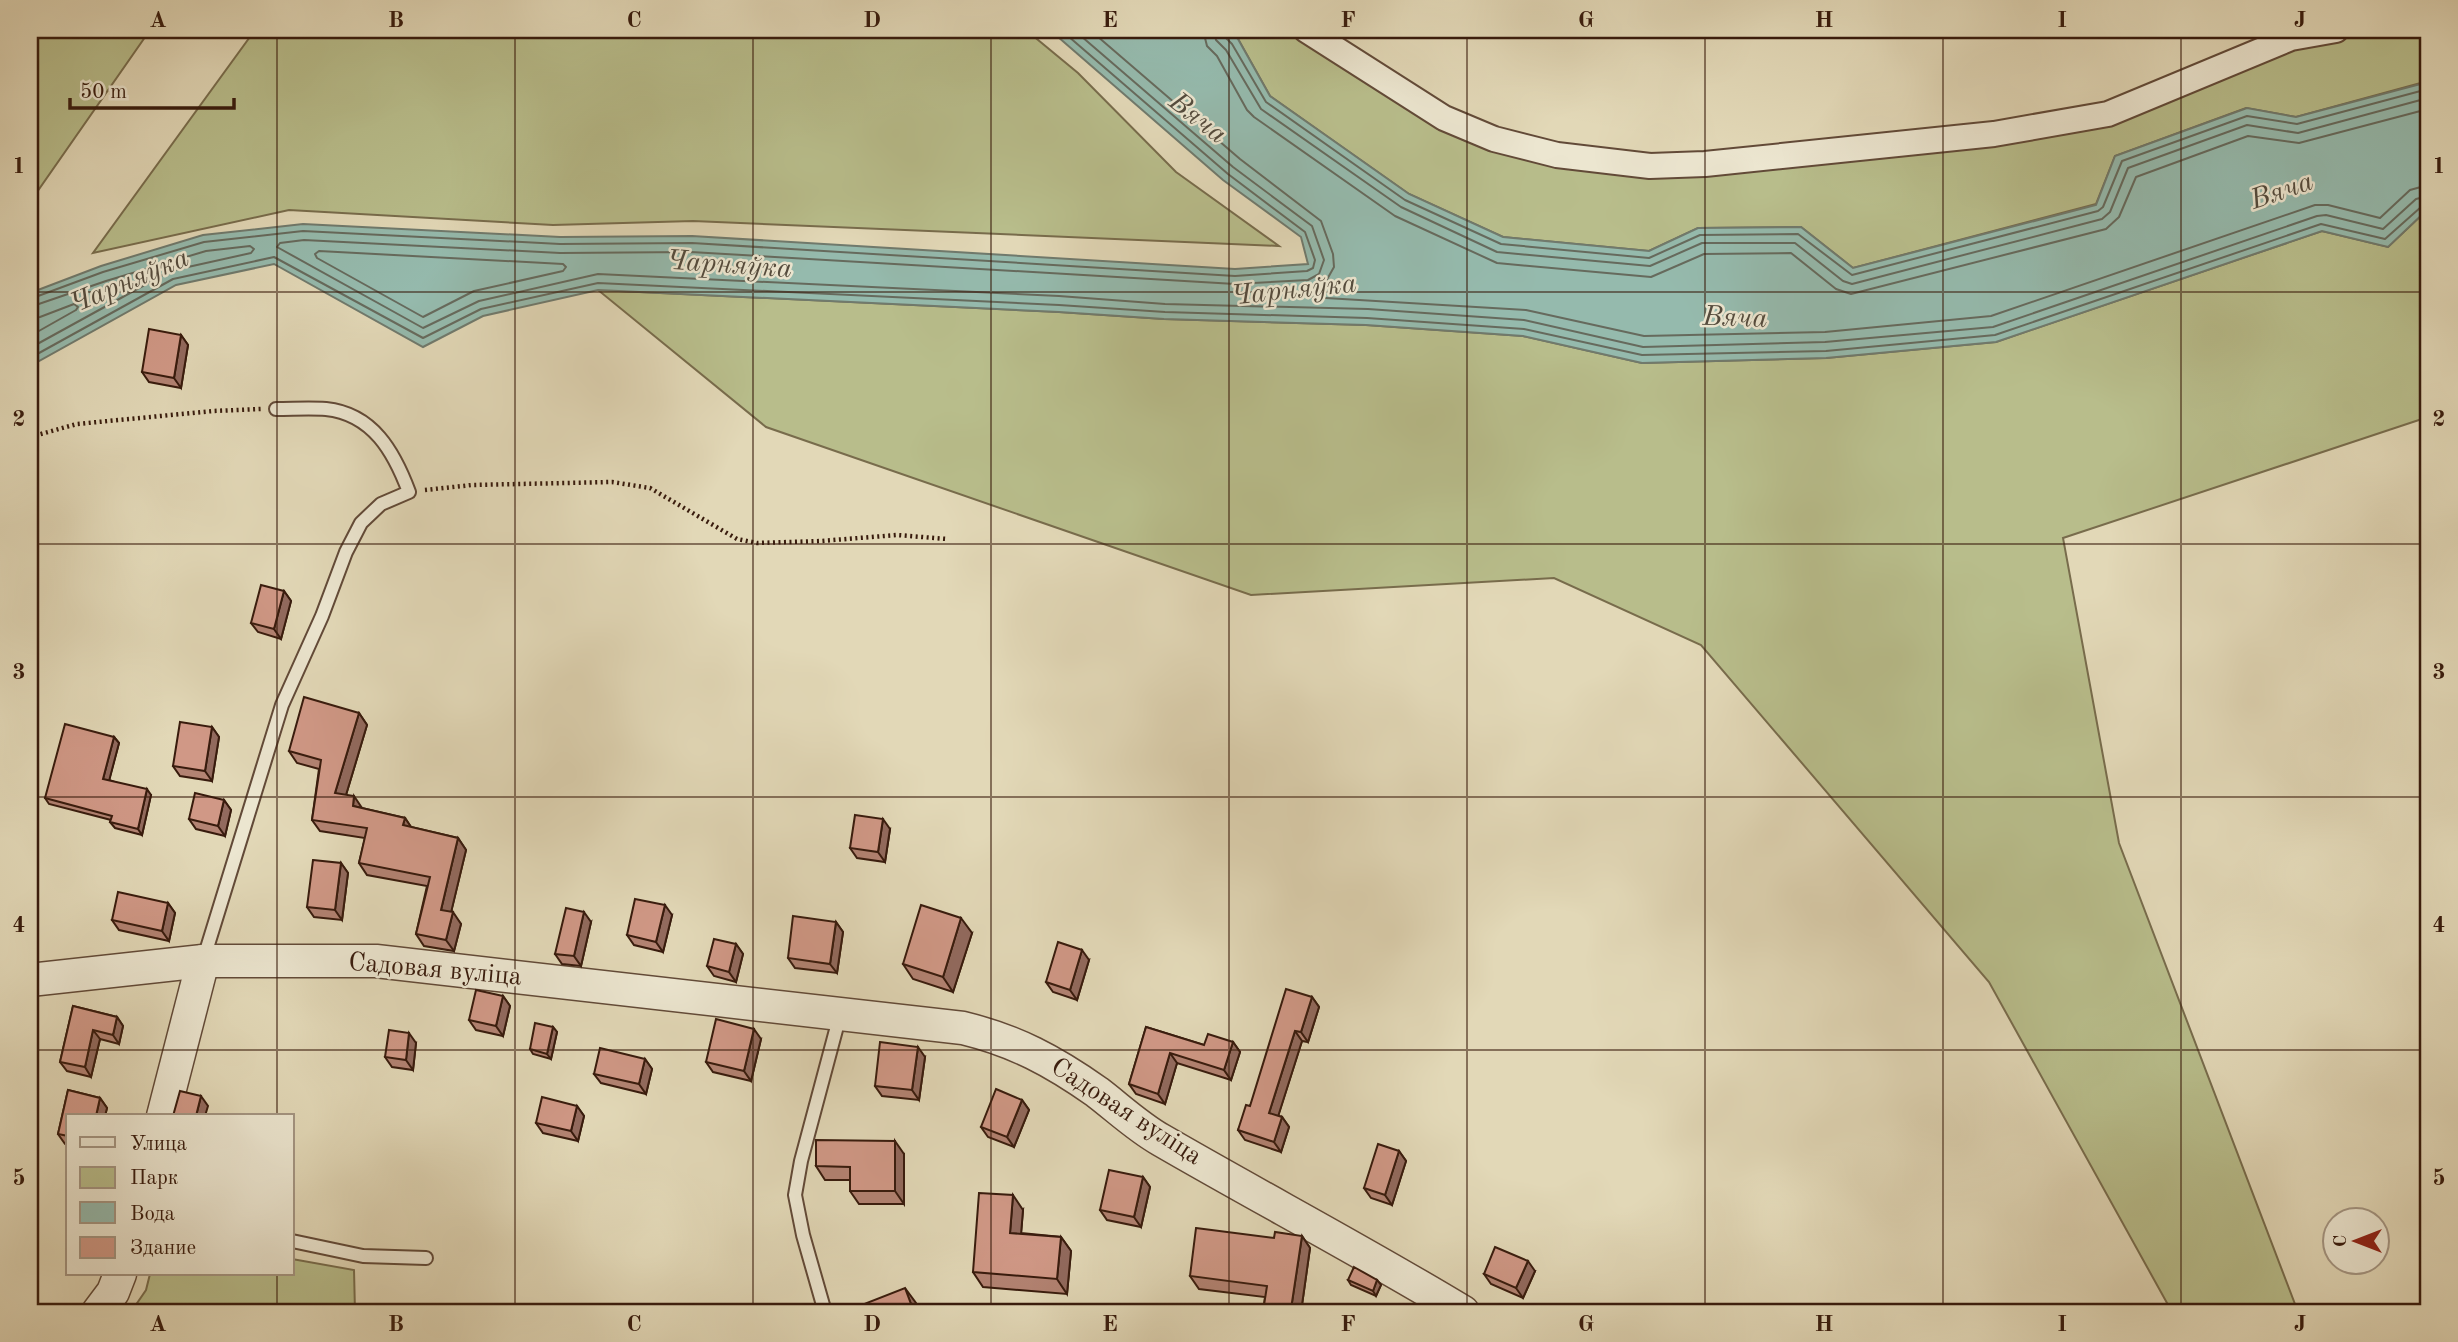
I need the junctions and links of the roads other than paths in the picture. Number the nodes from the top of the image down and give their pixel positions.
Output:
1 (1306, 30) edge
2 (2336, 30) edge
3 (276, 409) road end
4 (203, 961) junction
5 (30, 980) edge
6 (840, 1015) junction
7 (164, 1114) edge
8 (294, 1241) edge
9 (426, 1258) dead end
10 (119, 1276) edge
11 (98, 1312) edge
12 (825, 1312) edge
13 (1463, 1312) edge

1 - 2 street
3 - 4 lane
4 - 5 street, Садовая вуліца
4 - 6 street, Садовая вуліца
4 - 7 street
6 - 12 lane
6 - 13 street, Садовая вуліца
8 - 9 lane
10 - 11 street

